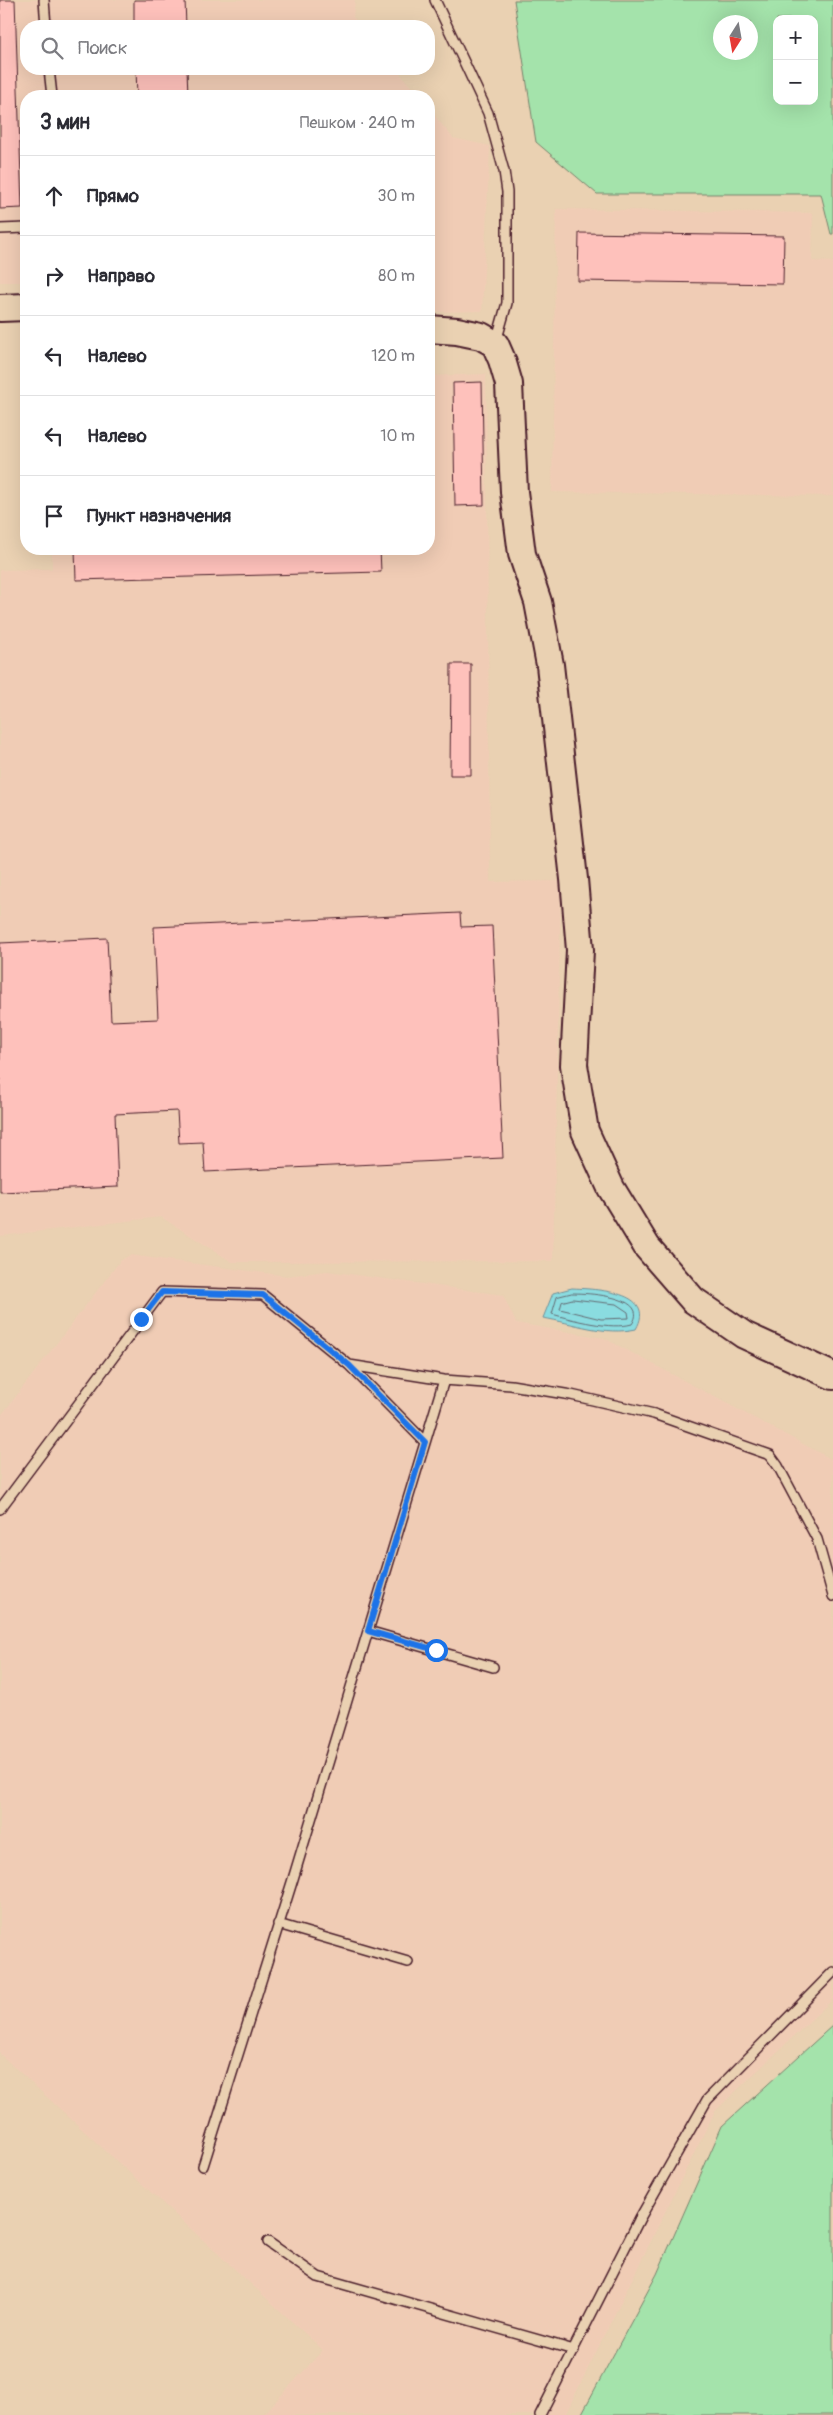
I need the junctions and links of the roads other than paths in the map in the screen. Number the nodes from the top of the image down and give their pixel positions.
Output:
1 (44, 0) edge
2 (435, 0) edge
3 (46, 20) edge
4 (50, 75) edge
5 (51, 90) edge
6 (20, 228) edge
7 (0, 229) edge
8 (20, 307) edge
9 (0, 308) edge
10 (435, 329) edge
11 (495, 344) junction
12 (349, 1365) junction
13 (833, 1376) edge
14 (444, 1380) junction
15 (425, 1442) junction
16 (0, 1509) edge
17 (833, 1596) edge
18 (368, 1631) junction
19 (493, 1667) dead end
20 (278, 1924) junction
21 (408, 1962) dead end
22 (833, 1972) edge
23 (203, 2166) dead end
24 (268, 2242) dead end
25 (574, 2350) junction
26 (540, 2415) edge

1 - 3 lane
2 - 11 lane
4 - 5 lane
6 - 7 lane
8 - 9 street
10 - 11 street
11 - 13 street
12 - 14 lane
12 - 15 lane
12 - 16 lane
14 - 15 lane
14 - 17 lane
15 - 18 lane
18 - 19 lane
18 - 20 lane
20 - 21 lane
20 - 23 lane
22 - 25 lane
24 - 25 lane
25 - 26 lane

